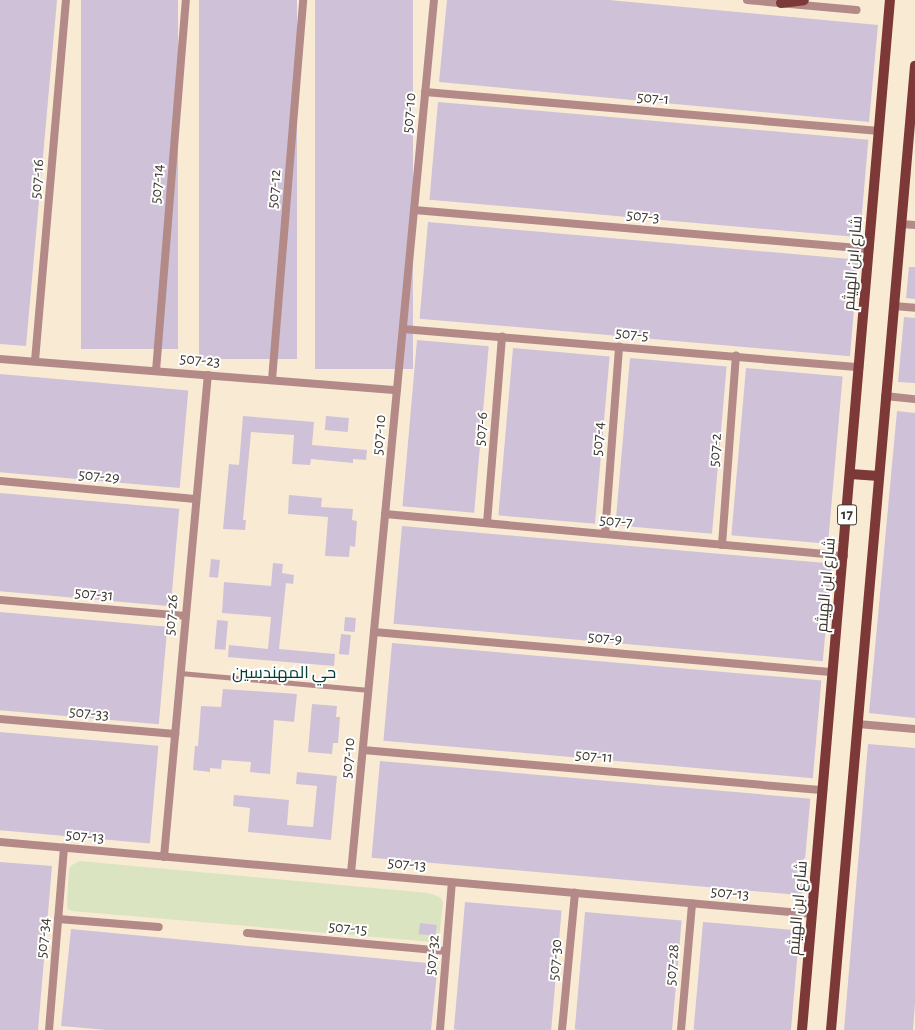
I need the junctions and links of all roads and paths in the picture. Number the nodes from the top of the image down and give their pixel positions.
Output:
1 (66, 0) edge
2 (186, 0) edge
3 (303, 0) edge
4 (434, 0) edge
5 (747, 0) edge
6 (804, 0) edge
7 (890, 0) edge
8 (781, 3) junction
9 (857, 10) dead end
10 (915, 66) edge
11 (425, 92) junction
12 (879, 131) junction
13 (912, 135) edge
14 (414, 210) junction
15 (901, 224) junction
16 (915, 225) edge
17 (869, 249) junction
18 (894, 306) junction
19 (915, 308) edge
20 (403, 329) junction
21 (502, 337) junction
22 (619, 347) junction
23 (736, 356) junction
24 (0, 359) edge
25 (35, 361) junction
26 (858, 366) junction
27 (156, 371) junction
28 (208, 375) junction
29 (272, 380) junction
30 (397, 390) junction
31 (885, 396) junction
32 (915, 399) edge
33 (850, 474) junction
34 (879, 476) junction
35 (0, 481) edge
36 (195, 499) junction
37 (385, 514) junction
38 (487, 523) junction
39 (605, 534) junction
40 (722, 545) junction
41 (844, 556) junction
42 (0, 600) edge
43 (185, 616) junction
44 (374, 632) junction
45 (833, 672) junction
46 (180, 673) junction
47 (369, 690) junction
48 (0, 719) edge
49 (858, 724) junction
50 (915, 729) edge
51 (175, 734) junction
52 (363, 750) junction
53 (823, 790) junction
54 (0, 842) edge
55 (64, 848) junction
56 (164, 857) junction
57 (351, 873) junction
58 (452, 882) junction
59 (575, 893) junction
60 (692, 903) junction
61 (812, 914) junction
62 (58, 919) junction
63 (159, 927) dead end
64 (247, 933) dead end
65 (446, 952) junction
66 (49, 1030) edge
67 (440, 1030) edge
68 (562, 1030) edge
69 (681, 1030) edge
70 (802, 1030) edge
71 (831, 1030) edge

1 - 25 street, 507-16
2 - 27 street, 507-14
3 - 29 street, 507-12
4 - 11 street, 507-10
5 - 8 street
6 - 8 main road
7 - 12 main road, شارع ابن الهيثم / 17
8 - 9 street
10 - 13 main road, 17
11 - 12 street, 507-1
11 - 14 street, 507-10
12 - 17 main road, شارع ابن الهيثم / 17
13 - 15 main road, 17
14 - 17 street, 507-3
14 - 20 street, 507-10
15 - 16 street
15 - 18 main road, 17
17 - 26 main road, شارع ابن الهيثم / 17
18 - 19 street
18 - 31 main road, 17
20 - 21 street, 507-5
20 - 30 street, 507-10
21 - 22 street, 507-5
21 - 38 street, 507-6
22 - 23 street, 507-5
22 - 39 street, 507-4
23 - 26 street, 507-5
23 - 40 street, 507-2
24 - 25 street, 507-23
25 - 27 street, 507-23
26 - 33 main road, شارع ابن الهيثم / 17
27 - 28 street, 507-23
28 - 29 street, 507-23
28 - 36 street, 507-26
29 - 30 street, 507-23
30 - 37 street, 507-10
31 - 32 street
31 - 34 main road, 17
33 - 34 main road
33 - 41 main road, شارع ابن الهيثم / 17
34 - 49 main road, 17
35 - 36 street, 507-29
36 - 43 street, 507-26
37 - 38 street, 507-7
37 - 44 street, 507-10
38 - 39 street, 507-7
39 - 40 street, 507-7
40 - 41 street, 507-7
41 - 45 main road, شارع ابن الهيثم / 17
42 - 43 street, 507-31
43 - 46 street, 507-26
44 - 45 street, 507-9
44 - 47 street, 507-10
45 - 53 main road, شارع ابن الهيثم / 17
46 - 47 lane
46 - 51 street, 507-26
47 - 52 street, 507-10
48 - 51 street, 507-33
49 - 50 street
49 - 71 main road, 17
51 - 56 street, 507-26
52 - 53 street, 507-11
52 - 57 street, 507-10
53 - 61 main road, شارع ابن الهيثم / 17
54 - 55 street, 507-13
55 - 56 street, 507-13
55 - 62 street, 507-34
56 - 57 street, 507-13
57 - 58 street, 507-13
58 - 59 street, 507-13
58 - 65 street, 507-32
59 - 60 street, 507-13
59 - 68 street, 507-30
60 - 61 street, 507-13
60 - 69 street, 507-28
61 - 70 main road, شارع ابن الهيثم / 17
62 - 63 street
62 - 66 street, 507-34
64 - 65 street, 507-15
65 - 67 street, 507-32

